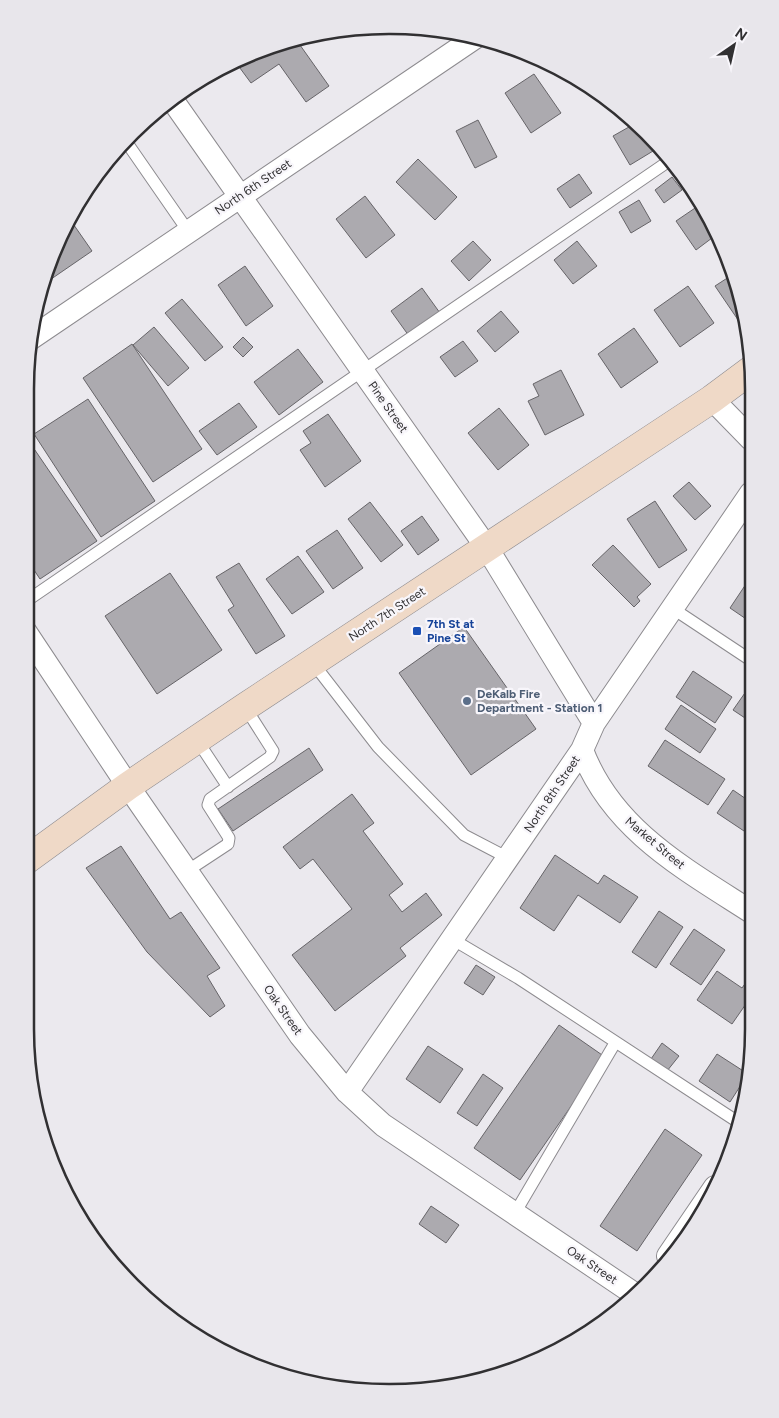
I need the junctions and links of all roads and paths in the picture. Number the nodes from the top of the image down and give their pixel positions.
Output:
1 (467, 43) edge
2 (176, 105) edge
3 (130, 147) edge
4 (665, 164) edge
5 (239, 196) junction
6 (188, 231) junction
7 (39, 333) edge
8 (362, 371) junction
9 (744, 375) edge
10 (712, 399) junction
11 (745, 433) edge
12 (745, 502) edge
13 (487, 548) junction
14 (34, 596) edge
15 (672, 608) junction
16 (34, 643) edge
17 (745, 656) edge
18 (313, 663) junction
19 (245, 707) junction
20 (594, 723) junction
21 (197, 740) junction
22 (582, 750) junction
23 (128, 786) junction
24 (228, 787) junction
25 (34, 854) edge
26 (508, 858) junction
27 (187, 871) junction
28 (745, 908) edge
29 (452, 939) junction
30 (615, 1043) junction
31 (347, 1092) junction
32 (733, 1119) edge
33 (515, 1213) junction
34 (630, 1290) edge

1 - 5 street, North 6th Street
2 - 5 street, Pine Street
3 - 6 lane
4 - 8 lane
5 - 6 street, North 6th Street
5 - 8 street, Pine Street
6 - 7 street, North 6th Street
8 - 13 street, Pine Street
8 - 14 lane
9 - 10 street, North 7th Street
10 - 11 street
10 - 13 street, North 7th Street
12 - 15 street, North 8th Street
13 - 18 street, North 7th Street
13 - 20 street, Pine Street
15 - 17 lane
15 - 20 street, North 8th Street
16 - 23 street, Oak Street
18 - 19 street, North 7th Street
18 - 26 lane
19 - 21 street, North 7th Street
19 - 24 lane
20 - 22 street, North 8th Street
21 - 23 street, North 7th Street
21 - 24 lane
22 - 26 street, North 8th Street
22 - 28 street, Market Street
23 - 25 street, North 7th Street
23 - 27 street, Oak Street
24 - 27 lane
26 - 29 street, North 8th Street
27 - 31 street, Oak Street
29 - 30 lane
29 - 31 street, North 8th Street
30 - 32 lane
30 - 33 lane
31 - 33 street, Oak Street
33 - 34 street, Oak Street

